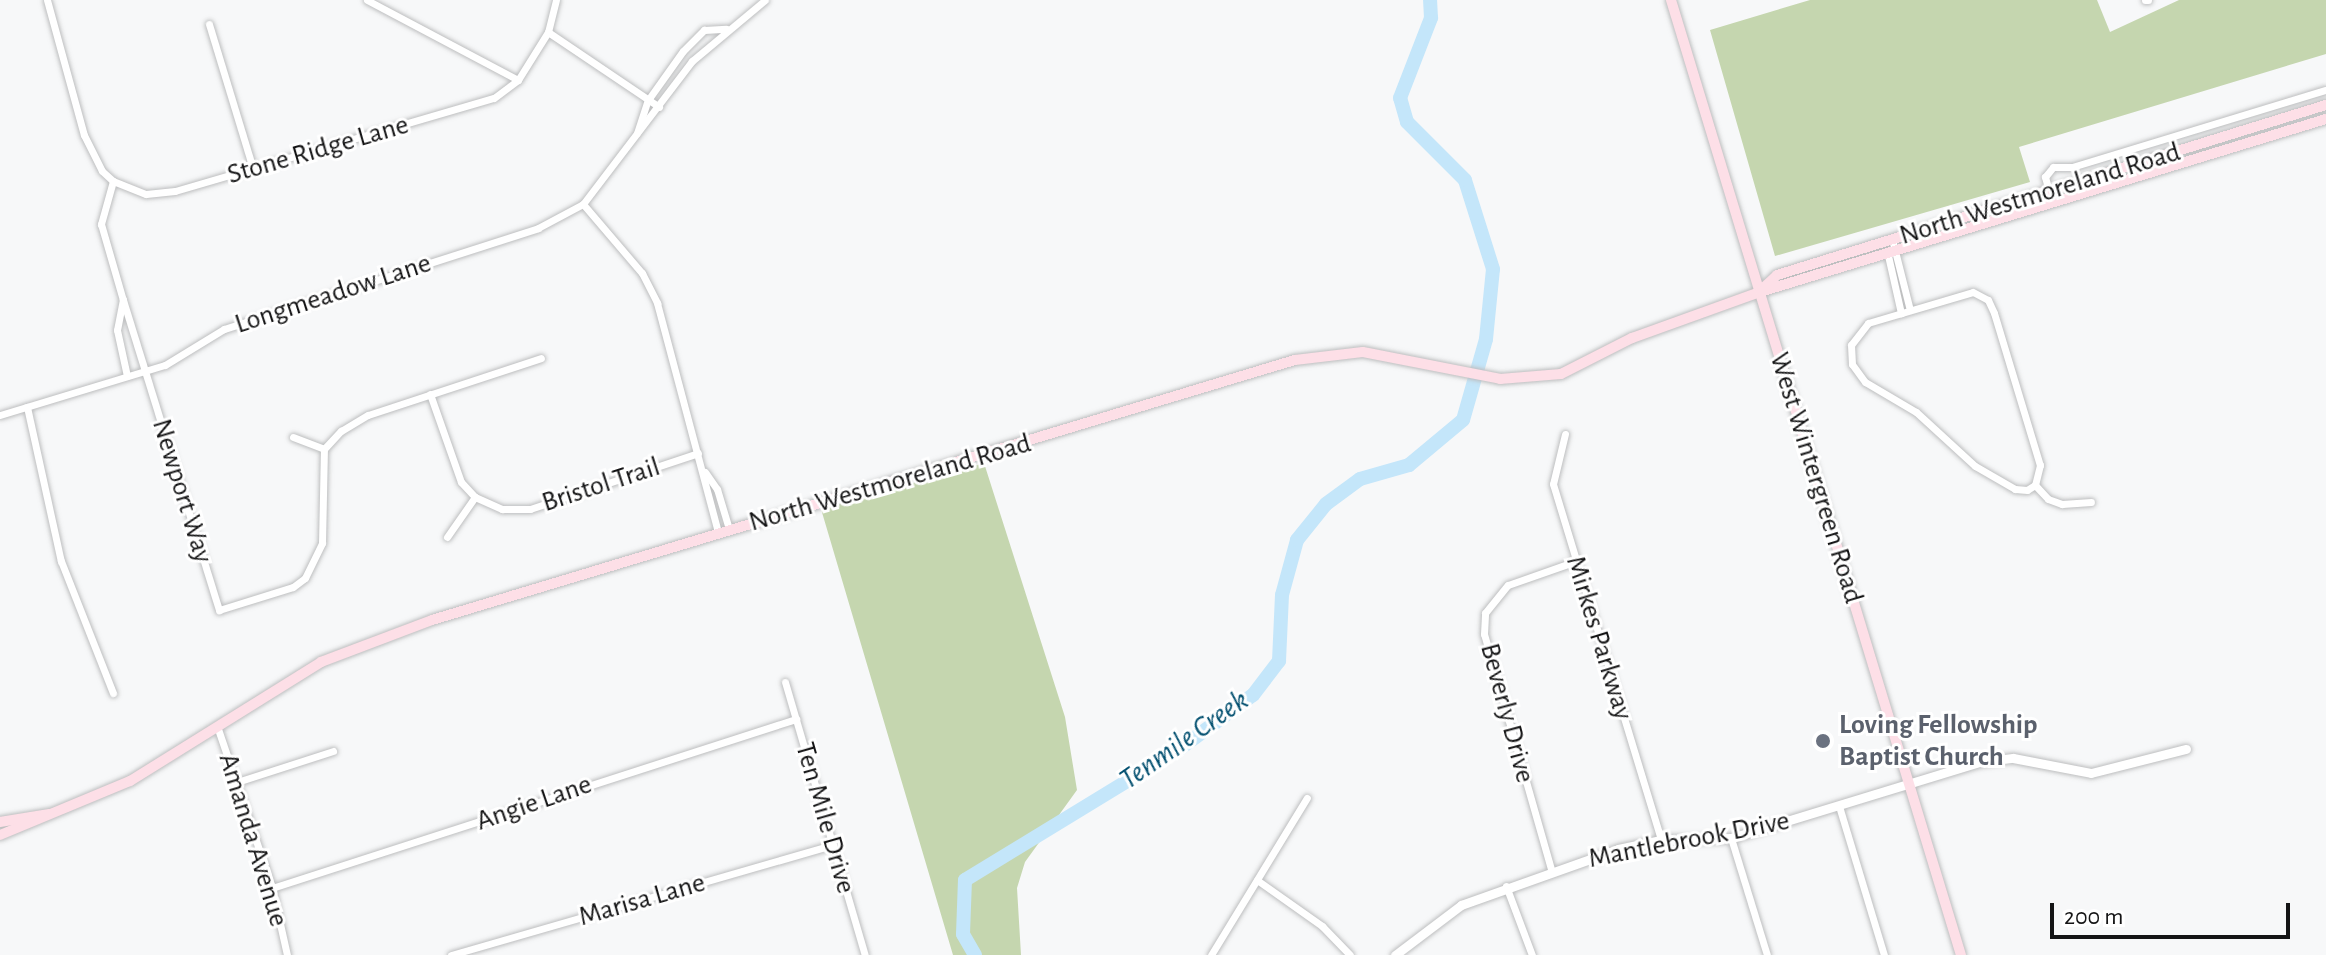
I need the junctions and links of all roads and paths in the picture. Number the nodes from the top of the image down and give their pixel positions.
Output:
1 (47, 0) edge
2 (367, 0) edge
3 (556, 0) edge
4 (765, 0) edge
5 (1671, 0) edge
6 (754, 3) edge
7 (209, 24) dead end
8 (726, 29) junction
9 (548, 32) junction
10 (518, 80) junction
11 (2326, 90) edge
12 (648, 100) junction
13 (2326, 105) edge
14 (659, 107) junction
15 (2326, 119) edge
16 (637, 133) junction
17 (253, 169) junction
18 (113, 181) junction
19 (2049, 191) junction
20 (2017, 200) junction
21 (583, 204) junction
22 (2021, 214) junction
23 (1889, 240) junction
24 (1891, 254) junction
25 (1902, 279) junction
26 (1893, 281) junction
27 (1760, 292) junction
28 (123, 300) junction
29 (1910, 310) junction
30 (1901, 313) junction
31 (133, 327) junction
32 (117, 330) junction
33 (541, 358) dead end
34 (144, 371) junction
35 (127, 376) junction
36 (430, 394) junction
37 (27, 407) junction
38 (0, 415) edge
39 (1565, 434) dead end
40 (293, 437) dead end
41 (324, 449) junction
42 (698, 453) junction
43 (704, 470) junction
44 (2035, 485) junction
45 (475, 497) junction
46 (2091, 502) dead end
47 (723, 531) junction
48 (447, 537) dead end
49 (1576, 561) junction
50 (785, 682) dead end
51 (113, 693) dead end
52 (796, 719) junction
53 (217, 726) junction
54 (2186, 749) dead end
55 (333, 751) dead end
56 (237, 782) junction
57 (1909, 784) junction
58 (1307, 798) dead end
59 (1839, 806) junction
60 (49, 814) junction
61 (0, 822) edge
62 (0, 835) edge
63 (1731, 838) junction
64 (1661, 840) junction
65 (833, 845) junction
66 (1551, 869) junction
67 (1257, 880) junction
68 (1506, 886) junction
69 (272, 888) junction
70 (287, 955) edge
71 (451, 955) edge
72 (865, 955) edge
73 (1211, 955) edge
74 (1350, 955) edge
75 (1395, 955) edge
76 (1532, 955) edge
77 (1767, 955) edge
78 (1884, 955) edge
79 (1961, 955) edge

1 - 18 street
2 - 10 street
3 - 9 street
4 - 6 street, Longmeadow Lane
5 - 27 main road, West Wintergreen Road
6 - 8 street, Longmeadow Lane
7 - 17 street
8 - 12 street, Longmeadow Lane
8 - 14 street, Longmeadow Lane
9 - 10 street
9 - 12 street
10 - 17 street, Stone Ridge Lane
11 - 19 street
12 - 14 street
12 - 16 street, Longmeadow Lane
13 - 19 main road, North Westmoreland Road
14 - 16 street, Longmeadow Lane
15 - 22 main road, North Westmoreland Road
16 - 21 street, Longmeadow Lane
17 - 18 street, Stone Ridge Lane
18 - 28 street, Newport Way
19 - 20 main road, North Westmoreland Road
20 - 22 street
20 - 23 main road, North Westmoreland Road
21 - 34 street, Longmeadow Lane
21 - 42 street
22 - 24 main road, North Westmoreland Road
23 - 24 street
23 - 27 main road, North Westmoreland Road
24 - 25 street
24 - 26 street
24 - 27 main road, North Westmoreland Road
25 - 26 street
25 - 29 street
26 - 30 street
27 - 47 main road, North Westmoreland Road
27 - 57 main road, West Wintergreen Road
28 - 31 street, Newport Way
28 - 32 street
29 - 30 street
29 - 44 street
30 - 44 street
31 - 32 street
31 - 34 street, Newport Way
32 - 35 street
33 - 36 street
34 - 35 street, Longmeadow Lane
34 - 41 street, Newport Way
35 - 37 street, Longmeadow Lane
36 - 41 street
36 - 45 street
37 - 38 street, Longmeadow Lane
37 - 51 street
39 - 49 street, Mirkes Parkway
40 - 41 street
42 - 43 street
42 - 45 street, Bristol Trail
43 - 47 street
43 - 47 street
44 - 46 street
45 - 48 street
47 - 53 main road, North Westmoreland Road
49 - 64 street, Mirkes Parkway
49 - 66 street, Beverly Drive
50 - 52 street, Ten Mile Drive
52 - 65 street, Ten Mile Drive
52 - 69 street, Angie Lane
53 - 56 street, Amanda Avenue
53 - 60 main road, North Westmoreland Road
54 - 57 street, Mantlebrook Drive
55 - 56 street
56 - 69 street, Amanda Avenue
57 - 59 street, Mantlebrook Drive
57 - 79 main road, West Wintergreen Road
58 - 67 street
59 - 63 street, Mantlebrook Drive
59 - 78 street
60 - 61 main road, North Westmoreland Road
60 - 62 main road, North Westmoreland Road
63 - 64 street, Mantlebrook Drive
63 - 77 street
64 - 66 street, Mantlebrook Drive
65 - 71 street, Marisa Lane
65 - 72 street, Ten Mile Drive
66 - 68 street, Mantlebrook Drive
67 - 73 street
67 - 74 street
68 - 75 street, Mantlebrook Drive
68 - 76 street
69 - 70 street, Amanda Avenue

